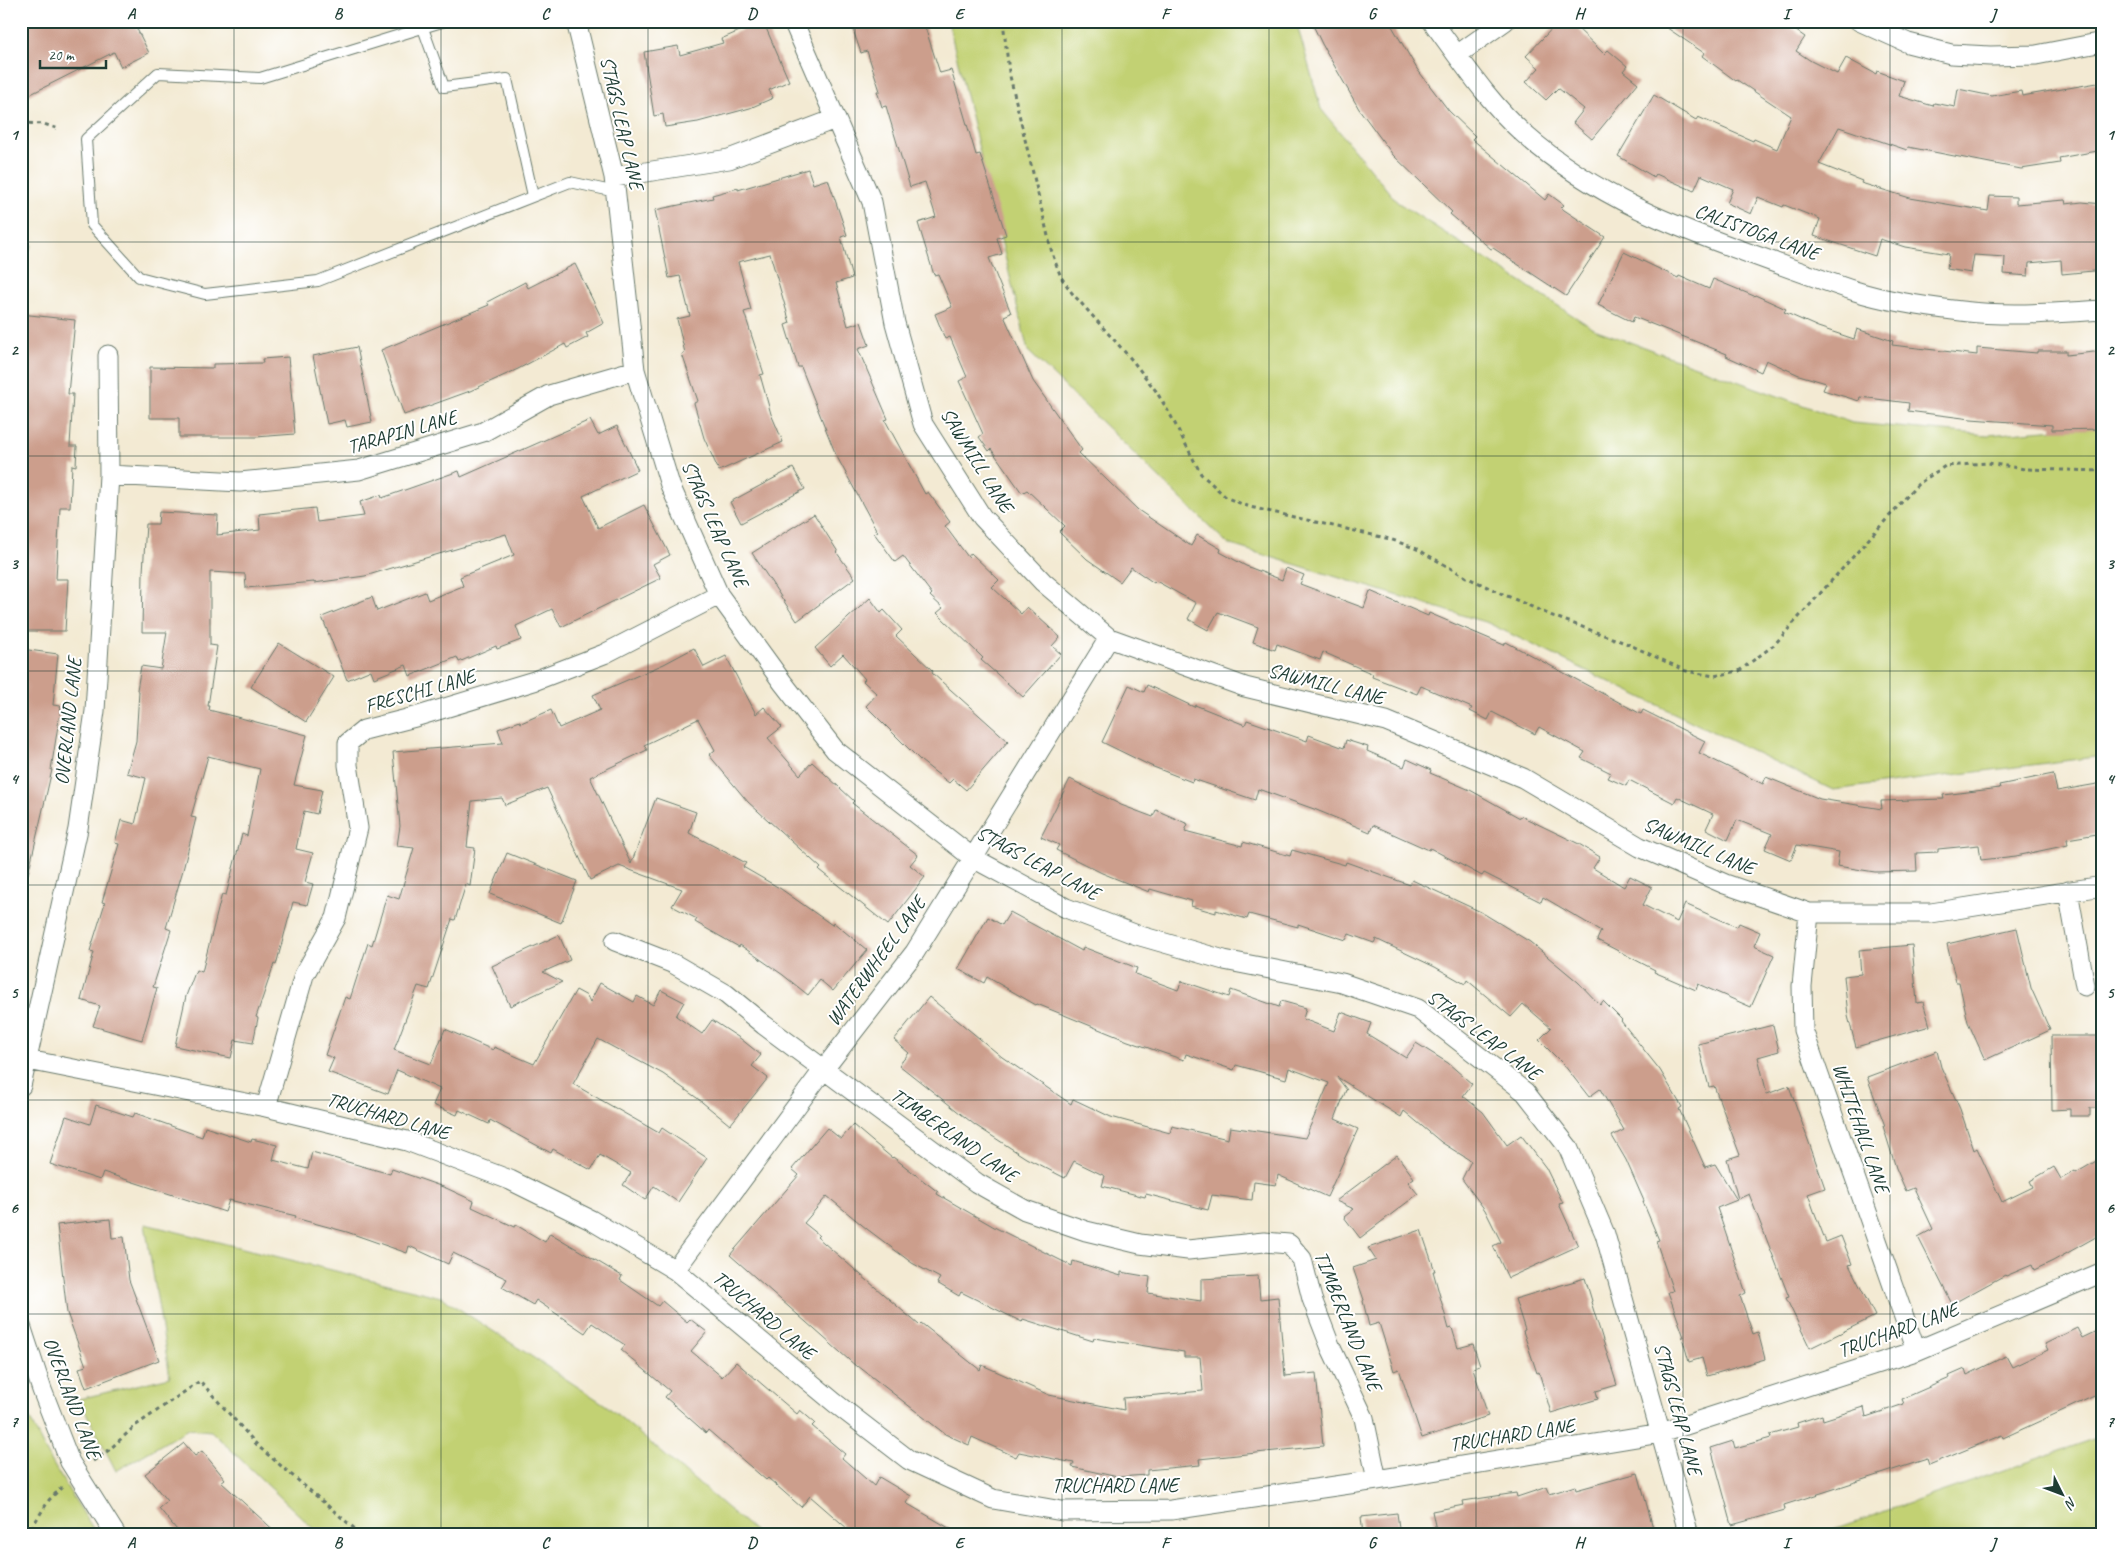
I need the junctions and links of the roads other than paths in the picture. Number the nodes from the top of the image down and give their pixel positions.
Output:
1 (445, 21) edge
2 (576, 21) edge
3 (793, 21) edge
4 (1432, 21) edge
5 (1505, 21) edge
6 (1859, 21) edge
7 (423, 28) junction
8 (2103, 42) edge
9 (1457, 55) junction
10 (835, 118) junction
11 (615, 184) junction
12 (533, 196) junction
13 (2103, 310) edge
14 (108, 355) dead end
15 (635, 370) junction
16 (109, 475) junction
17 (719, 595) junction
18 (1108, 638) junction
19 (973, 858) junction
20 (2103, 886) edge
21 (2068, 891) junction
22 (1809, 913) junction
23 (615, 941) dead end
24 (2085, 986) dead end
25 (28, 1060) junction
26 (824, 1069) junction
27 (21, 1086) edge
28 (266, 1106) junction
29 (675, 1270) junction
30 (2103, 1272) edge
31 (21, 1326) edge
32 (1916, 1351) junction
33 (1661, 1433) junction
34 (1377, 1480) junction
35 (116, 1535) edge
36 (1689, 1535) edge

1 - 7 lane
2 - 11 street, STAGS LEAP LANE
3 - 10 street, SAWMILL LANE
4 - 9 street, CALISTOGA LANE
5 - 9 street
6 - 8 street
7 - 12 lane
7 - 12 lane
9 - 13 street, CALISTOGA LANE
10 - 11 street
10 - 18 street, SAWMILL LANE
11 - 12 lane
11 - 15 street, STAGS LEAP LANE
14 - 16 street, OVERLAND LANE
15 - 16 street, TARAPIN LANE
15 - 17 street, STAGS LEAP LANE
16 - 25 street, OVERLAND LANE
17 - 19 street, STAGS LEAP LANE
17 - 28 street, FRESCHI LANE
18 - 19 street, WATERWHEEL LANE
18 - 22 street, SAWMILL LANE
19 - 26 street, WATERWHEEL LANE
19 - 33 street, STAGS LEAP LANE
20 - 21 street, SAWMILL LANE
21 - 22 street, SAWMILL LANE
21 - 24 street
22 - 32 street, WHITEHALL LANE
23 - 26 street
25 - 27 street, OVERLAND LANE
25 - 28 street, TRUCHARD LANE
26 - 29 street, WATERWHEEL LANE
26 - 34 street, TIMBERLAND LANE
28 - 29 street, TRUCHARD LANE
29 - 34 street, TRUCHARD LANE
30 - 32 street, TRUCHARD LANE
31 - 35 street, OVERLAND LANE
32 - 33 street, TRUCHARD LANE
33 - 34 street, TRUCHARD LANE
33 - 36 street, STAGS LEAP LANE

